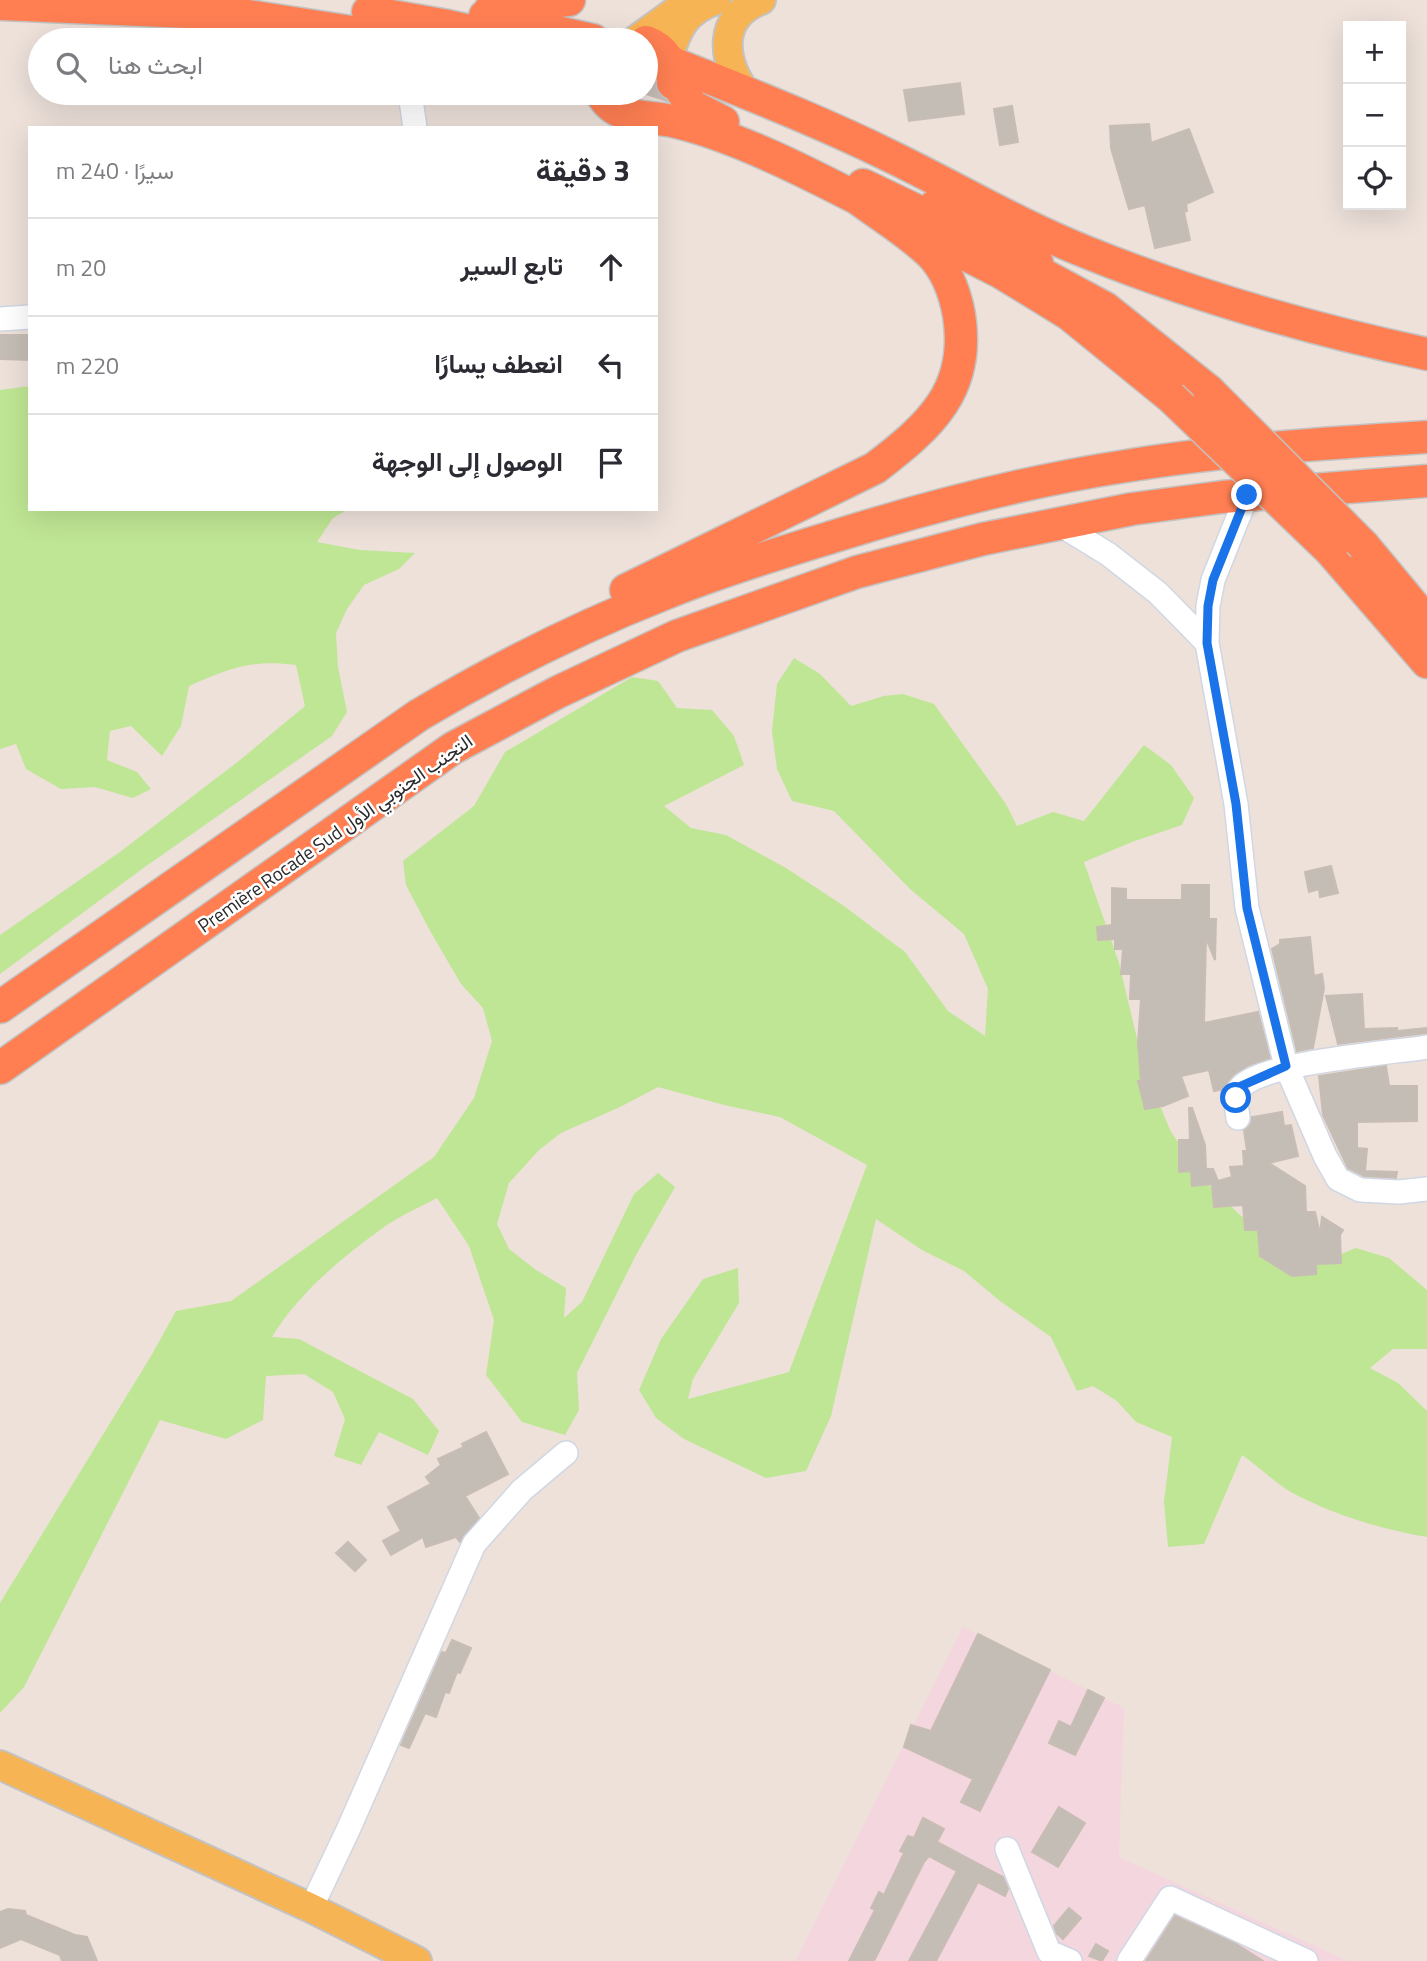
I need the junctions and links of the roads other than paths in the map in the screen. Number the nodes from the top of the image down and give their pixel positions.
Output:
1 (290, 0) edge
2 (410, 0) edge
3 (569, 0) edge
4 (691, 0) edge
5 (716, 0) edge
6 (761, 0) edge
7 (0, 4) edge
8 (469, 12) junction
9 (325, 28) edge
10 (457, 28) edge
11 (540, 28) edge
12 (652, 28) edge
13 (665, 61) edge
14 (746, 92) junction
15 (707, 99) tunnel mouth
16 (412, 105) edge
17 (610, 105) edge
18 (645, 116) junction
19 (415, 126) edge
20 (898, 185) junction
21 (858, 198) junction
22 (1228, 304) junction
23 (1105, 308) junction
24 (28, 317) edge
25 (0, 319) edge
26 (1427, 354) edge
27 (1427, 437) edge
28 (1427, 482) edge
29 (1247, 495) junction
30 (1059, 524) junction
31 (1427, 622) edge
32 (1207, 643) junction
33 (1427, 662) edge
34 (455, 694) junction
35 (0, 1007) edge
36 (1427, 1047) edge
37 (1286, 1066) junction
38 (0, 1068) edge
39 (1238, 1118) dead end
40 (1427, 1189) edge
41 (566, 1453) dead end
42 (0, 1765) edge
43 (1007, 1849) dead end
44 (311, 1908) junction
45 (417, 1961) edge
46 (1070, 1961) edge
47 (1129, 1961) edge
48 (1306, 1961) edge

1 - 10 highway
2 - 8 highway
3 - 8 highway
4 - 12 main road
5 - 13 main road
6 - 14 main road
7 - 9 highway
8 - 11 highway
13 - 14 highway
13 - 18 highway
13 - 23 highway
14 - 22 highway
15 - 20 highway
16 - 19 street
17 - 18 highway
18 - 21 highway
20 - 22 highway
20 - 23 highway
21 - 33 highway, bridge
21 - 34 highway
22 - 26 highway
23 - 31 highway, bridge
24 - 25 street
27 - 34 highway
28 - 29 highway, Première Rocade Sud التجنب الجنوبي الأول
29 - 30 highway, Première Rocade Sud التجنب الجنوبي الأول
29 - 32 street
30 - 32 street
30 - 38 highway, Première Rocade Sud التجنب الجنوبي الأول
32 - 37 street
34 - 35 highway
36 - 37 street
37 - 39 street
37 - 40 street
41 - 44 street
42 - 44 main road
43 - 46 street
44 - 45 main road
47 - 48 street

